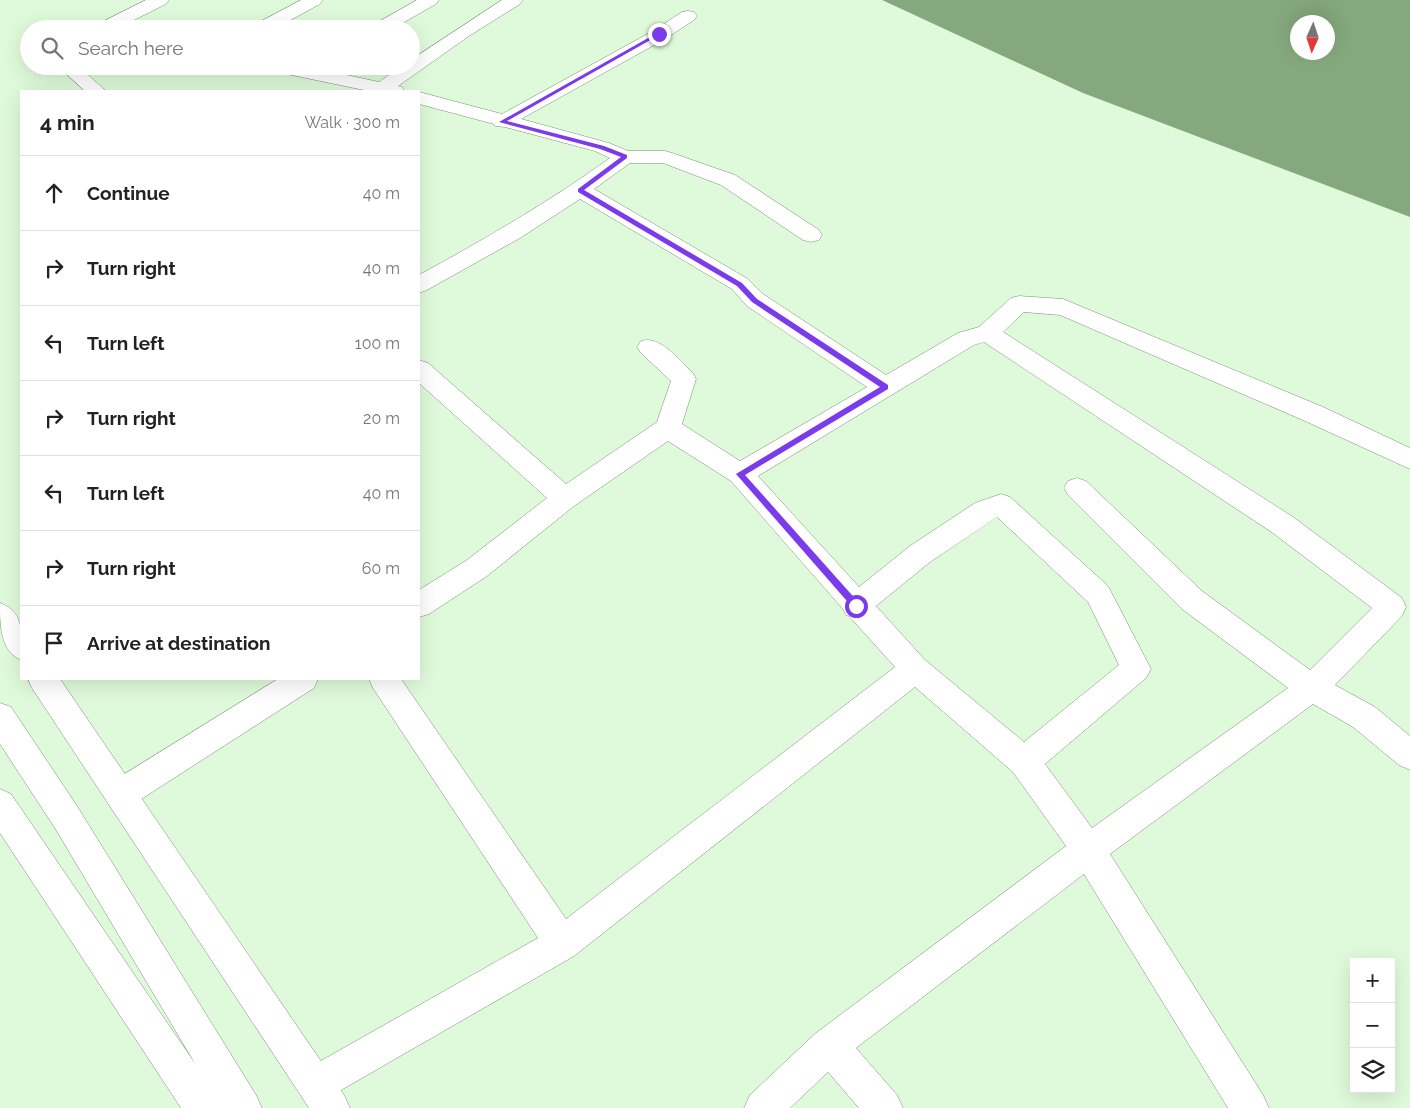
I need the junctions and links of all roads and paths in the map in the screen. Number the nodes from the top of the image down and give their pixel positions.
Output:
1 (160, 0) edge
2 (314, 0) edge
3 (430, 0) edge
4 (514, 0) edge
5 (688, 16) dead end
6 (124, 20) edge
7 (277, 20) edge
8 (396, 20) edge
9 (420, 65) edge
10 (77, 75) edge
11 (331, 75) edge
12 (408, 75) edge
13 (95, 90) edge
14 (389, 90) edge
15 (420, 98) edge
16 (502, 122) junction
17 (625, 157) junction
18 (580, 190) junction
19 (811, 235) dead end
20 (420, 284) edge
21 (987, 333) junction
22 (649, 347) dead end
23 (420, 369) edge
24 (885, 387) junction
25 (668, 428) junction
26 (1410, 459) edge
27 (740, 474) junction
28 (1077, 488) dead end
29 (566, 499) junction
30 (420, 604) edge
31 (856, 606) junction
32 (0, 615) edge
33 (20, 645) edge
34 (915, 669) junction
35 (44, 680) edge
36 (301, 680) edge
37 (385, 680) edge
38 (1312, 688) junction
39 (0, 717) edge
40 (1410, 755) edge
41 (1024, 762) junction
42 (121, 794) junction
43 (0, 805) edge
44 (1088, 850) junction
45 (562, 944) junction
46 (829, 1046) junction
47 (324, 1096) edge
48 (203, 1108) edge
49 (243, 1108) edge
50 (763, 1108) edge
51 (884, 1108) edge
52 (1250, 1108) edge

1 - 6 main road
2 - 7 main road
3 - 8 main road
4 - 9 main road
5 - 16 main road
10 - 13 main road
11 - 14 main road
12 - 14 main road
15 - 16 main road
16 - 17 main road
17 - 18 main road
17 - 19 main road
18 - 20 main road
18 - 24 main road
21 - 24 main road
21 - 26 main road
21 - 38 main road
22 - 25 main road
23 - 29 main road
24 - 27 main road
25 - 27 main road
25 - 29 main road
27 - 31 main road
28 - 38 main road
29 - 30 main road
31 - 34 main road
31 - 41 main road
32 - 33 main road
34 - 41 main road
34 - 45 main road
35 - 42 main road
36 - 42 main road
37 - 45 main road
38 - 40 main road
38 - 44 main road
39 - 49 main road
41 - 44 main road
42 - 47 main road
43 - 48 main road
44 - 46 main road
44 - 52 main road
45 - 47 main road
46 - 50 main road
46 - 51 main road

